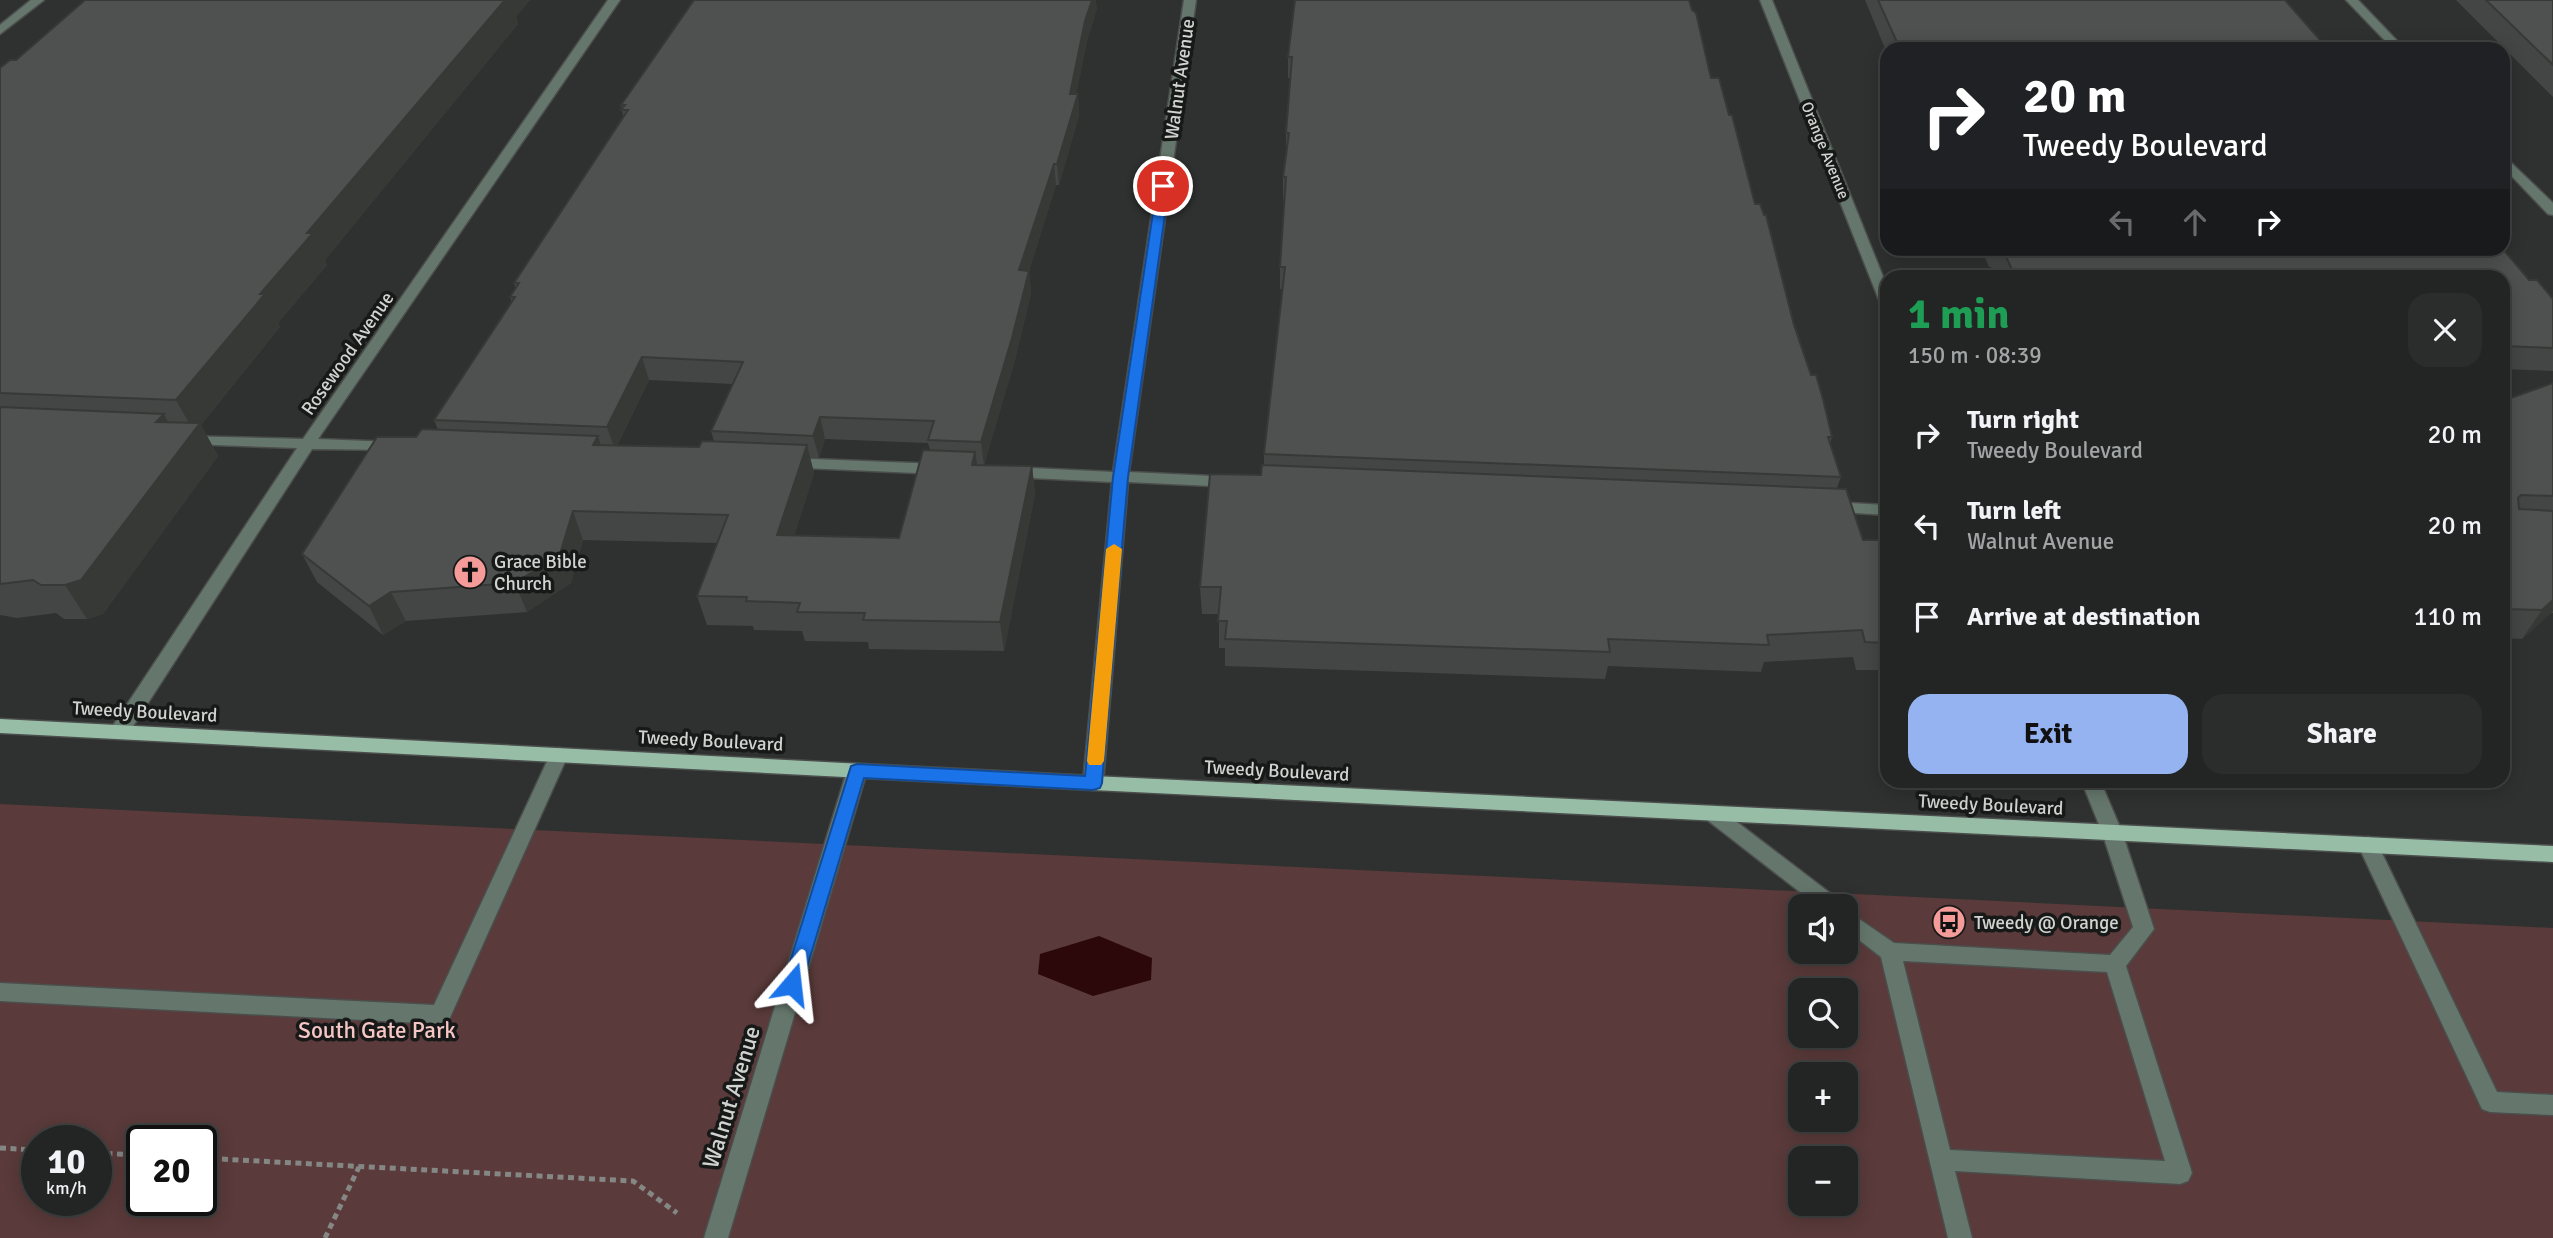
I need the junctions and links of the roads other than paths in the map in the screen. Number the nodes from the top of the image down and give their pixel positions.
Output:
1 (38, 0) edge
2 (614, 0) edge
3 (1190, 0) edge
4 (1766, 0) edge
5 (2352, 0) edge
6 (0, 30) edge
7 (2392, 42) edge
8 (2510, 166) edge
9 (2553, 211) edge
10 (1880, 285) edge
11 (174, 439) edge
12 (308, 443) junction
13 (405, 447) edge
14 (776, 463) edge
15 (955, 470) edge
16 (996, 472) edge
17 (1120, 477) junction
18 (1246, 482) edge
19 (1817, 507) edge
20 (1880, 510) edge
21 (0, 726) edge
22 (119, 732) junction
23 (559, 755) junction
24 (857, 771) junction
25 (1093, 783) junction
26 (2093, 788) edge
27 (1713, 814) junction
28 (2112, 832) junction
29 (2368, 845) junction
30 (2553, 854) edge
31 (1816, 894) edge
32 (1858, 927) edge
33 (1890, 952) junction
34 (2115, 964) junction
35 (0, 992) edge
36 (2553, 1105) edge
37 (1941, 1160) junction
38 (716, 1238) edge
39 (1960, 1238) edge

1 - 6 street
2 - 12 street, Rosewood Avenue
3 - 17 street, Walnut Avenue
4 - 10 street, Orange Avenue
5 - 7 street
8 - 9 street
11 - 12 street
12 - 13 street
12 - 22 street, Rosewood Avenue
14 - 15 street
16 - 17 street
17 - 18 street
17 - 25 street, Walnut Avenue
19 - 20 street
21 - 22 main road, Tweedy Boulevard
22 - 23 main road, Tweedy Boulevard
23 - 24 main road, Tweedy Boulevard
23 - 35 street
24 - 25 main road, Tweedy Boulevard
24 - 38 street, Walnut Avenue
25 - 27 main road, Tweedy Boulevard
26 - 28 street
27 - 28 main road, Tweedy Boulevard
27 - 31 street
28 - 29 main road, Tweedy Boulevard
28 - 34 street
29 - 30 main road, Tweedy Boulevard
29 - 36 street
32 - 33 street
33 - 34 street
33 - 37 street
34 - 37 street
37 - 39 street

